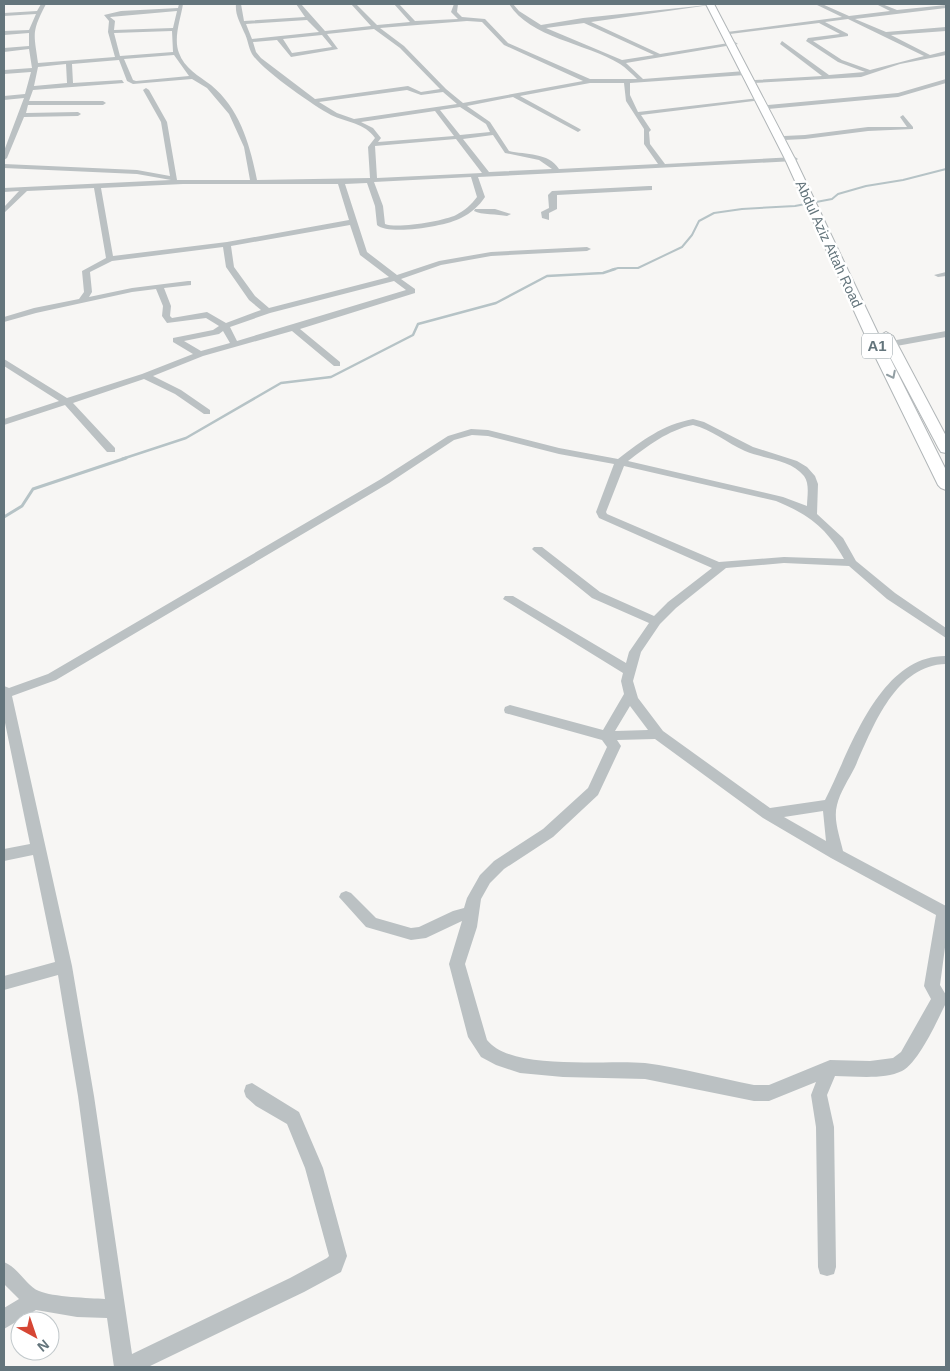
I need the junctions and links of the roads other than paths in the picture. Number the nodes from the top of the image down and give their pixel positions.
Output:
1 (44, 4) edge
2 (123, 4) edge
3 (238, 4) edge
4 (299, 4) edge
5 (353, 4) edge
6 (396, 4) edge
7 (456, 4) edge
8 (511, 4) edge
9 (710, 4) edge
10 (715, 4) edge
11 (818, 4) edge
12 (878, 4) edge
13 (180, 6) edge
14 (946, 6) edge
15 (39, 12) junction
16 (121, 13) junction
17 (899, 13) junction
18 (4, 14) edge
19 (307, 18) junction
20 (850, 18) junction
21 (465, 20) junction
22 (583, 20) junction
23 (819, 21) junction
24 (242, 23) junction
25 (414, 23) junction
26 (539, 27) junction
27 (376, 28) junction
28 (175, 29) junction
29 (946, 29) edge
30 (31, 31) junction
31 (111, 32) junction
32 (730, 32) junction
33 (4, 33) edge
34 (326, 33) junction
35 (885, 34) junction
36 (279, 38) junction
37 (250, 41) junction
38 (782, 43) dead end
39 (733, 44) junction
40 (32, 47) junction
41 (4, 50) edge
42 (816, 51) dead end
43 (824, 51) junction
44 (808, 52) dead end
45 (176, 53) junction
46 (793, 53) junction
47 (946, 53) edge
48 (658, 55) junction
49 (928, 56) junction
50 (119, 58) junction
51 (69, 62) junction
52 (621, 62) junction
53 (35, 67) junction
54 (4, 72) edge
55 (870, 72) junction
56 (745, 73) junction
57 (193, 77) junction
58 (827, 77) junction
59 (590, 81) junction
60 (627, 81) junction
61 (642, 81) junction
62 (946, 81) edge
63 (122, 82) dead end
64 (755, 82) junction
65 (70, 84) junction
66 (31, 88) junction
67 (146, 90) dead end
68 (444, 90) junction
69 (28, 96) junction
70 (515, 96) junction
71 (4, 98) edge
72 (759, 100) junction
73 (316, 101) junction
74 (25, 103) junction
75 (65, 103) junction
76 (103, 103) dead end
77 (462, 105) junction
78 (768, 107) junction
79 (436, 108) junction
80 (60, 114) junction
81 (78, 114) dead end
82 (637, 114) junction
83 (22, 115) junction
84 (903, 117) dead end
85 (353, 121) junction
86 (578, 130) dead end
87 (496, 133) junction
88 (459, 138) junction
89 (784, 138) junction
90 (374, 144) junction
91 (4, 158) edge
92 (792, 159) junction
93 (4, 166) edge
94 (664, 167) junction
95 (557, 172) junction
96 (474, 175) junction
97 (487, 175) junction
98 (174, 179) junction
99 (254, 181) junction
100 (372, 181) junction
101 (183, 182) junction
102 (341, 182) junction
103 (97, 187) junction
104 (649, 188) dead end
105 (4, 190) edge
106 (24, 190) junction
107 (813, 203) joint
108 (4, 211) edge
109 (478, 211) junction
110 (508, 214) dead end
111 (546, 218) dead end
112 (353, 222) junction
113 (227, 244) junction
114 (587, 249) dead end
115 (110, 259) junction
116 (396, 278) junction
117 (188, 283) dead end
118 (158, 286) junction
119 (82, 301) junction
120 (267, 310) junction
121 (4, 320) edge
122 (225, 326) junction
123 (294, 328) junction
124 (946, 334) edge
125 (235, 344) junction
126 (884, 345) junction
127 (200, 354) junction
128 (4, 362) edge
129 (337, 364) dead end
130 (145, 376) junction
131 (67, 402) junction
132 (208, 412) dead end
133 (4, 422) edge
134 (946, 449) edge
135 (112, 450) dead end
136 (620, 462) junction
137 (946, 485) edge
138 (812, 515) junction
139 (538, 549) dead end
140 (852, 563) junction
141 (720, 567) junction
142 (509, 599) dead end
143 (656, 621) junction
144 (946, 634) edge
145 (946, 660) edge
146 (630, 671) junction
147 (4, 692) edge
148 (630, 693) junction
149 (510, 710) dead end
150 (658, 734) junction
151 (606, 736) junction
152 (830, 805) junction
153 (768, 814) junction
154 (39, 848) junction
155 (836, 854) junction
156 (4, 855) edge
157 (346, 897) dead end
158 (945, 912) edge
159 (470, 913) junction
160 (64, 966) junction
161 (4, 983) edge
162 (830, 1068) junction
163 (252, 1091) dead end
164 (827, 1267) dead end
165 (4, 1271) edge
166 (34, 1300) junction
167 (116, 1309) junction
168 (4, 1320) edge
169 (125, 1367) edge

1 - 15 street
2 - 16 street
3 - 24 street
4 - 19 street
5 - 27 street
6 - 25 street
7 - 21 street
8 - 26 street
9 - 10 street
9 - 22 street
9 - 39 highway, Abdul Aziz Attah Road / A1
10 - 32 highway, Abdul Aziz Attah Road / A1
11 - 20 street
12 - 17 street
13 - 16 street
13 - 28 street
14 - 17 street
15 - 18 street
15 - 30 street
16 - 31 street
17 - 20 street
19 - 24 street
19 - 34 street
20 - 23 street
20 - 35 street
21 - 25 street
21 - 59 street
22 - 26 street
22 - 48 street
23 - 32 street
23 - 43 street
24 - 37 street
25 - 27 street
26 - 52 street
27 - 34 street
27 - 68 street
28 - 31 street
28 - 45 street
29 - 35 street
30 - 33 street
30 - 40 street
31 - 50 street
32 - 39 highway, Abdul Aziz Attah Road / A1
34 - 36 street
34 - 36 street
35 - 49 street
36 - 37 street
37 - 73 street
38 - 46 street
39 - 48 street
39 - 56 highway, Abdul Aziz Attah Road / A1
39 - 64 highway, Abdul Aziz Attah Road / A1
40 - 41 street
40 - 53 street
42 - 43 street
43 - 55 street
44 - 46 street
45 - 50 street
45 - 57 street
46 - 58 street
47 - 49 street
48 - 52 street
49 - 55 street
50 - 51 street
50 - 57 street
51 - 53 street
51 - 65 street
52 - 61 street
53 - 54 street
53 - 66 street
55 - 58 street
56 - 61 street
56 - 72 highway, Abdul Aziz Attah Road / A1
57 - 99 street
58 - 64 street
59 - 60 street
59 - 70 street
60 - 61 street
60 - 82 street
62 - 78 street
63 - 65 street
64 - 78 highway, Abdul Aziz Attah Road / A1
65 - 66 street
66 - 69 street
67 - 98 street
68 - 73 street
68 - 77 street
69 - 71 street
69 - 74 street
70 - 77 street
70 - 86 street
72 - 82 street
72 - 92 highway, Abdul Aziz Attah Road / A1
73 - 85 street
74 - 75 street
74 - 83 street
75 - 76 street
75 - 80 street
77 - 79 street
77 - 87 street
78 - 89 highway, Abdul Aziz Attah Road / A1
79 - 85 street
79 - 88 street
80 - 81 street
80 - 83 street
82 - 94 street
83 - 91 street
84 - 89 street
85 - 90 street
87 - 88 street
87 - 95 street
88 - 90 street
88 - 97 street
89 - 92 highway, Abdul Aziz Attah Road / A1
90 - 100 street
92 - 94 street
92 - 107 highway, Abdul Aziz Attah Road / A1
93 - 98 street
94 - 95 street
95 - 97 street
96 - 97 street
96 - 100 street
96 - 109 street
98 - 101 street
99 - 101 street
99 - 102 street
100 - 102 street
100 - 109 street
101 - 103 street
102 - 112 street
103 - 106 street
103 - 115 street
104 - 111 street
105 - 106 street
106 - 108 street
107 - 126 highway, Abdul Aziz Attah Road / A1
109 - 110 street
112 - 113 street
112 - 116 street
113 - 115 street
113 - 120 street
114 - 116 street
115 - 119 street
116 - 120 street
116 - 123 street
117 - 118 street
118 - 119 street
118 - 122 street
119 - 121 street
120 - 122 street
122 - 125 street
122 - 127 street
123 - 125 street
123 - 129 street
124 - 126 street
125 - 127 street
126 - 134 highway, Abdul Aziz Attah Road / A1
126 -> 137 highway, Abdul Aziz Attah Road / A1
127 - 130 street
128 - 131 street
130 - 131 street
130 - 132 street
131 - 133 street
131 - 135 street
136 - 138 street
136 - 138 street
136 - 141 street
136 - 147 street
138 - 140 street
139 - 143 street
140 - 141 street
140 - 144 street
141 - 143 street
142 - 146 street
143 - 146 street
145 - 152 street
146 - 148 street
147 - 154 street
148 - 150 street
148 - 151 street
149 - 151 street
150 - 151 street
150 - 153 street
151 - 159 street
152 - 153 street
152 - 155 street
153 - 155 street
154 - 156 street
154 - 160 street
155 - 158 street
157 - 159 street
158 - 162 street
159 - 162 street
160 - 161 street
160 - 167 street
162 - 164 street
163 - 169 street
165 - 166 street
166 - 167 street
166 - 168 street
167 - 169 street

